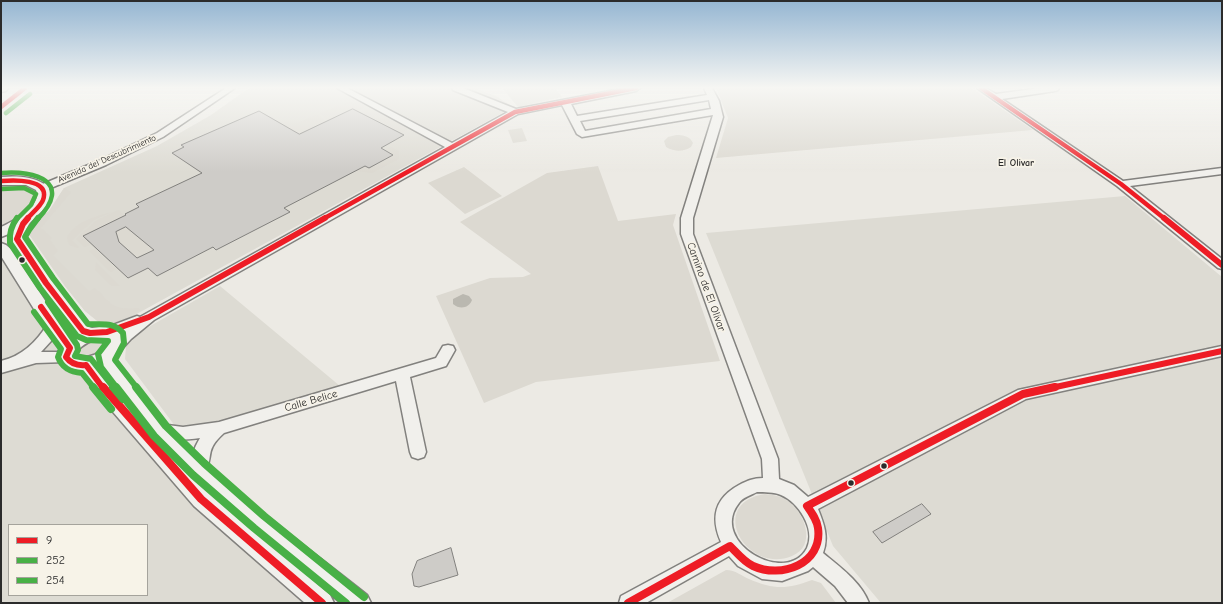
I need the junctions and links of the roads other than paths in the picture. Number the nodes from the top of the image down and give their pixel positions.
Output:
1 (188, 116) edge
2 (394, 116) edge
3 (507, 116) edge
4 (572, 116) edge
5 (595, 116) edge
6 (682, 116) edge
7 (718, 116) edge
8 (1023, 116) edge
9 (574, 120) junction
10 (452, 147) junction
11 (1222, 171) edge
12 (1, 181) edge
13 (1121, 184) junction
14 (42, 188) junction
15 (25, 220) junction
16 (1, 232) edge
17 (1, 248) edge
18 (1222, 265) edge
19 (148, 317) junction
20 (53, 326) junction
21 (96, 333) junction
22 (448, 350) dead end
23 (111, 351) junction
24 (1222, 351) edge
25 (68, 353) junction
26 (18, 362) junction
27 (86, 365) junction
28 (1, 367) edge
29 (402, 374) junction
30 (219, 428) junction
31 (160, 431) junction
32 (418, 452) dead end
33 (200, 468) junction
34 (771, 485) junction
35 (807, 506) junction
36 (730, 546) junction
37 (812, 555) junction
38 (322, 603) edge
39 (359, 603) edge
40 (628, 603) edge
41 (860, 603) edge

1 - 14 street, Avenida del Descubrimiento
2 - 10 street
3 - 10 street
4 - 9 street
5 - 9 street
6 - 9 street
7 - 34 street, Camino de El Olivar
8 - 13 street
10 - 19 street
11 - 13 street
12 - 14 main road
13 - 18 street
14 - 15 main road
15 - 16 main road
15 - 21 main road
17 - 20 main road
19 - 21 street
19 - 23 street
20 - 25 main road
20 - 26 street
21 - 23 main road
21 - 25 main road
22 - 29 street, Calle Belice
23 - 27 main road
23 - 31 main road
24 - 35 street
25 - 26 street
25 - 27 main road
26 - 28 street
27 - 38 main road
29 - 30 street, Calle Belice
29 - 32 street
30 - 31 street, Calle Belice
30 - 33 street, Calle Belice
31 - 33 main road
33 - 39 main road
34 - 35 street
34 - 36 street
35 - 37 street
36 - 37 street
36 - 40 street
37 - 41 street

